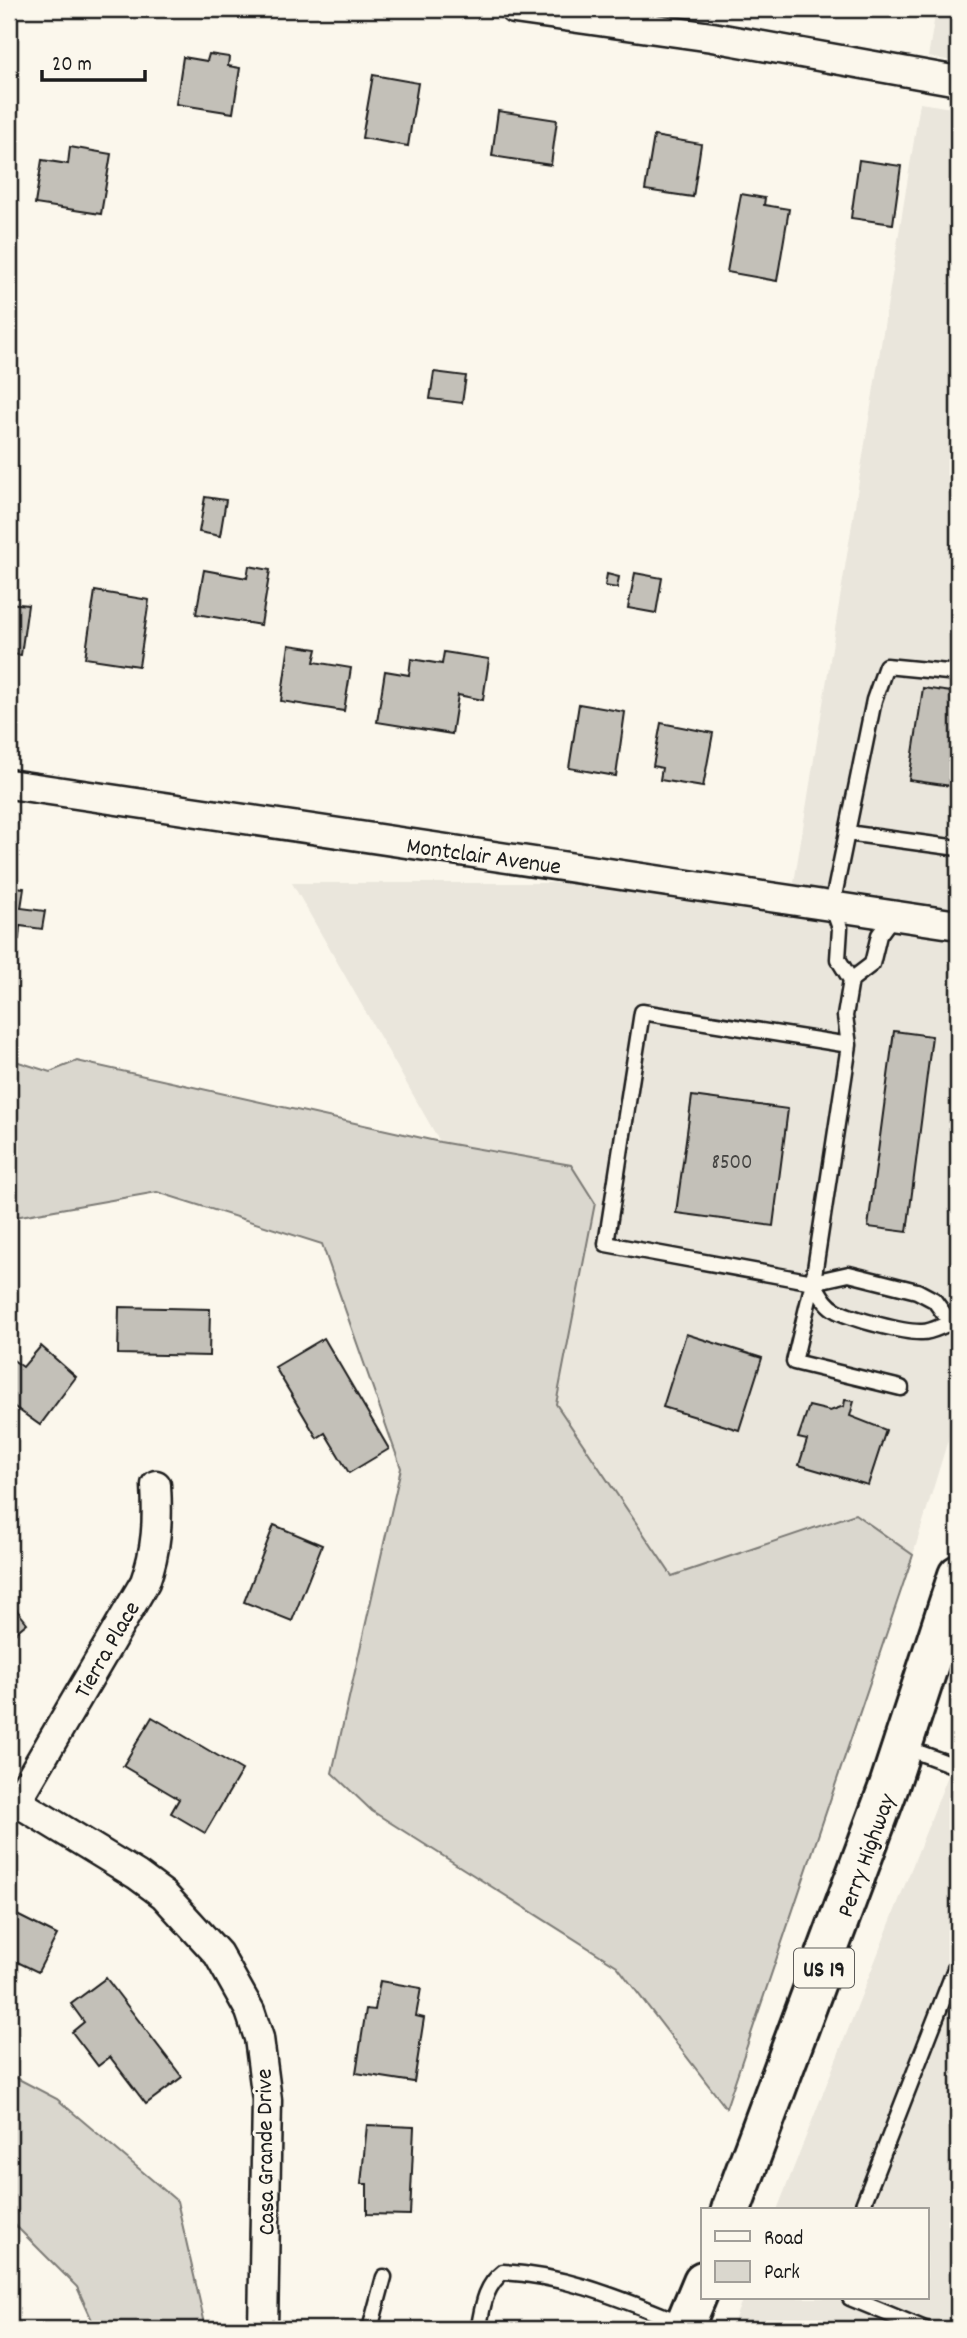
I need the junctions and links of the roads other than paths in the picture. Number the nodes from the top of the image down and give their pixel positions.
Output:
1 (514, 9) edge
2 (958, 81) edge
3 (958, 673) edge
4 (9, 784) edge
5 (846, 833) junction
6 (958, 848) edge
7 (832, 906) junction
8 (893, 916) junction
9 (958, 925) edge
10 (851, 980) junction
11 (849, 1045) junction
12 (813, 1282) junction
13 (954, 1322) edge
14 (901, 1388) dead end
15 (156, 1485) dead end
16 (958, 1575) edge
17 (902, 1747) junction
18 (958, 1768) edge
19 (13, 1799) edge
20 (958, 1961) edge
21 (732, 2208) edge
22 (863, 2208) edge
23 (384, 2277) dead end
24 (701, 2286) edge
25 (855, 2300) edge
26 (684, 2327) edge
27 (263, 2329) edge
28 (370, 2329) edge
29 (486, 2329) edge
30 (925, 2329) edge

1 - 2 street
3 - 5 lane
4 - 7 street, Montclair Avenue
5 - 6 lane
5 - 7 lane
7 - 8 street, Montclair Avenue
7 - 10 lane
8 - 9 street, Montclair Avenue
8 - 10 lane
10 - 11 lane
11 - 12 lane
11 - 12 lane
12 - 13 lane
12 - 13 lane
12 - 14 lane
15 - 19 street, Tierra Place
16 - 17 main road, Perry Highway / US 19
17 - 18 lane
17 - 21 main road, Perry Highway / US 19
19 - 27 street, Casa Grande Drive
20 - 22 lane
23 - 28 lane
24 - 26 main road
25 - 30 lane
26 - 29 lane

